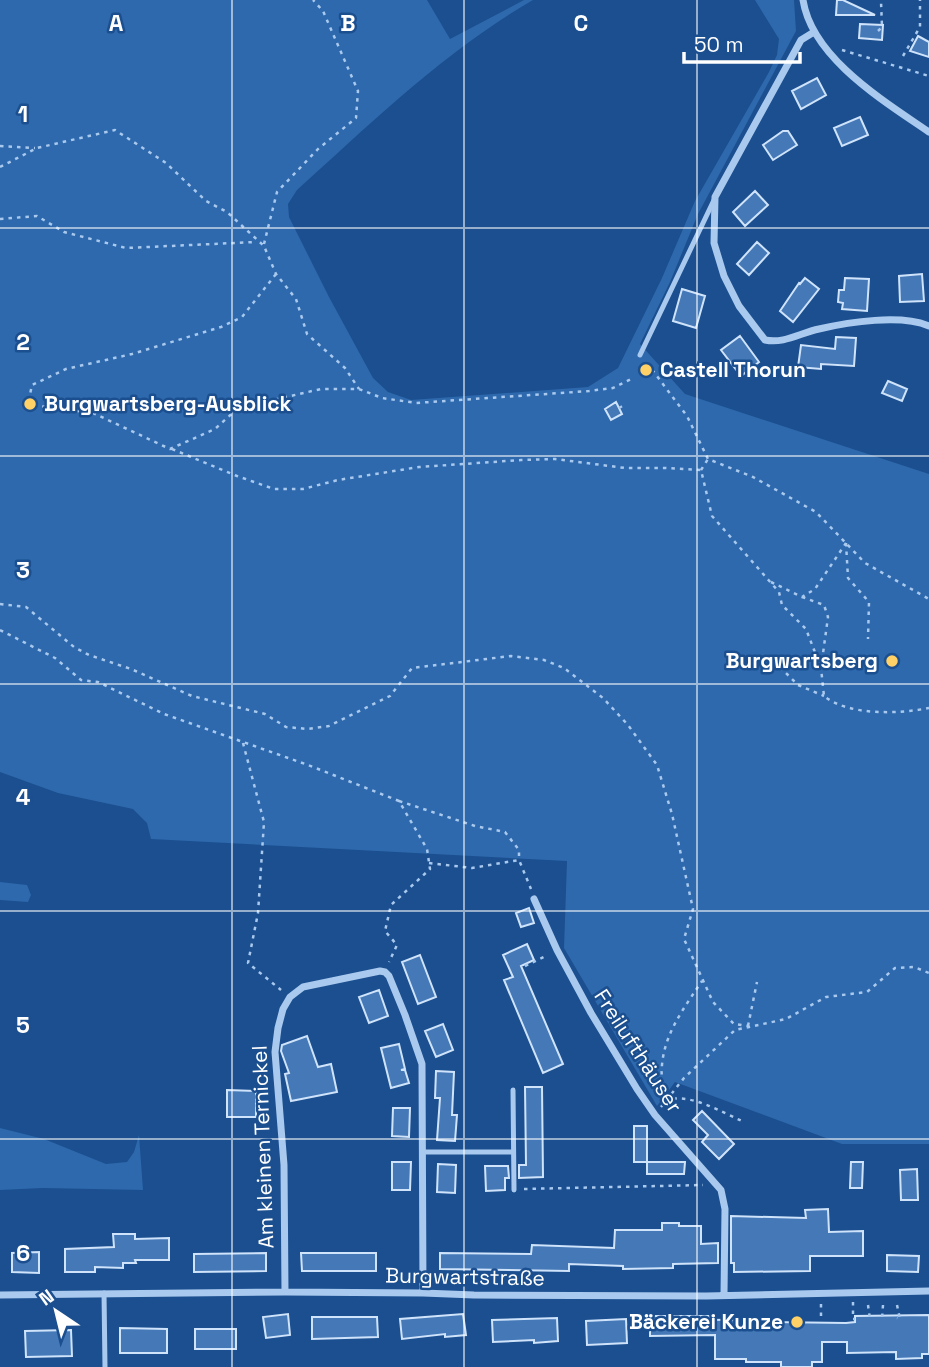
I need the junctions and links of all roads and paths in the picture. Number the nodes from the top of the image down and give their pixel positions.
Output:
1 (313, 0) edge
2 (803, 0) edge
3 (920, 0) edge
4 (881, 1) edge
5 (878, 31) dead end
6 (814, 32) junction
7 (830, 51) junction
8 (903, 56) dead end
9 (929, 76) edge
10 (929, 132) edge
11 (0, 146) edge
12 (37, 148) junction
13 (0, 167) edge
14 (715, 197) junction
15 (0, 219) edge
16 (258, 242) junction
17 (264, 246) junction
18 (276, 274) junction
19 (929, 326) edge
20 (640, 355) joint
21 (631, 379) dead end
22 (359, 389) junction
23 (626, 404) dead end
24 (619, 408) dead end
25 (170, 449) junction
26 (708, 459) junction
27 (701, 470) junction
28 (846, 543) junction
29 (770, 582) junction
30 (802, 597) junction
31 (929, 599) edge
32 (0, 604) edge
33 (0, 630) edge
34 (867, 639) dead end
35 (774, 661) dead end
36 (821, 668) junction
37 (824, 696) junction
38 (929, 708) edge
39 (243, 743) junction
40 (399, 801) junction
41 (519, 860) junction
42 (429, 863) junction
43 (534, 898) joint
44 (553, 952) dead end
45 (525, 966) dead end
46 (385, 972) junction
47 (929, 973) edge
48 (703, 980) junction
49 (757, 982) dead end
50 (290, 997) junction
51 (748, 1026) junction
52 (513, 1090) dead end
53 (665, 1100) junction
54 (742, 1121) dead end
55 (422, 1152) junction
56 (513, 1152) junction
57 (717, 1185) junction
58 (514, 1190) joint
59 (929, 1291) edge
60 (285, 1292) junction
61 (104, 1293) junction
62 (424, 1293) junction
63 (0, 1295) edge
64 (724, 1295) junction
65 (821, 1304) dead end
66 (868, 1305) dead end
67 (883, 1305) dead end
68 (897, 1305) dead end
69 (853, 1308) dead end
70 (897, 1318) dead end
71 (821, 1319) dead end
72 (855, 1319) dead end
73 (868, 1319) dead end
74 (885, 1319) dead end
75 (105, 1367) edge

1 - 17 path
2 - 6 street
3 - 8 path
4 - 5 path
6 - 7 street
6 - 14 street
7 - 9 path
7 - 10 street
11 - 12 path
12 - 13 path
12 - 16 path
14 - 19 street
14 - 20 lane
15 - 16 path
16 - 17 path
17 - 18 path
18 - 22 path
18 - 25 path
20 - 26 path
21 - 22 path
22 - 25 path
23 - 24 path
25 - 27 path
26 - 27 path
26 - 28 path
27 - 29 path
28 - 30 path
28 - 31 path
28 - 34 path
29 - 30 path
29 - 36 path
30 - 36 path
32 - 48 path
33 - 39 path
35 - 37 path
36 - 37 path
37 - 38 path
39 - 40 path
39 - 50 path
40 - 41 path
40 - 42 path
41 - 42 path
41 - 43 path
42 - 46 path
43 - 57 street, Freilufthäuser
44 - 45 path
46 - 50 street
46 - 55 street
47 - 51 path
48 - 51 path
48 - 53 path
49 - 51 path
50 - 60 street, Am kleinen Ternickel
51 - 53 path
52 - 56 lane
53 - 54 path
55 - 56 lane
55 - 62 street
56 - 58 lane
57 - 58 path
57 - 64 street, Freilufthäuser
59 - 64 street, Burgwartstraße
60 - 61 street, Burgwartstraße
60 - 62 street, Burgwartstraße
61 - 63 street, Burgwartstraße
61 - 75 lane
62 - 64 street, Burgwartstraße
65 - 71 path
66 - 73 path
67 - 74 path
68 - 70 path
69 - 72 path

